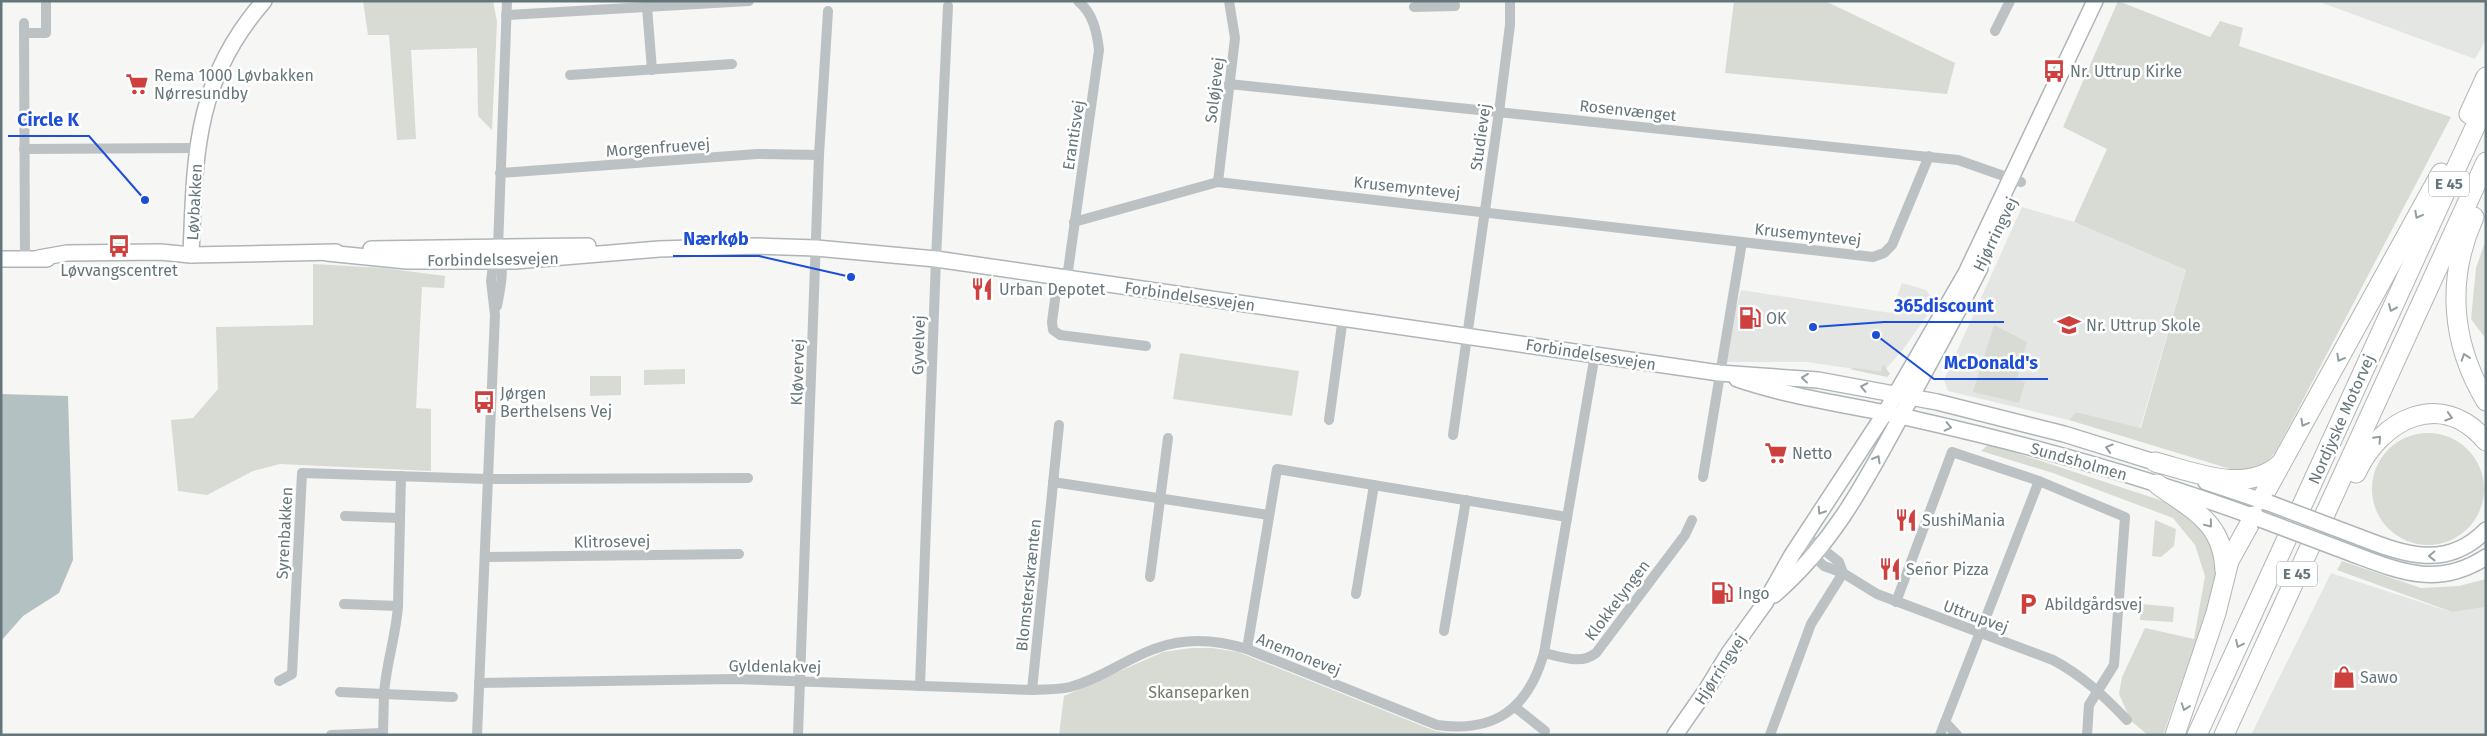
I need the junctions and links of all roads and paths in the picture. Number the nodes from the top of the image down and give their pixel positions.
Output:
1 (46, 1) edge
2 (264, 1) edge
3 (507, 1) edge
4 (748, 1) edge
5 (1078, 1) edge
6 (1229, 1) edge
7 (1454, 1) edge
8 (1510, 1) edge
9 (2010, 1) edge
10 (2095, 1) edge
11 (2106, 1) edge
12 (948, 6) dead end
13 (647, 7) junction
14 (1414, 7) dead end
15 (828, 11) dead end
16 (506, 15) junction
17 (1995, 31) dead end
18 (732, 64) dead end
19 (652, 70) junction
20 (570, 75) dead end
21 (2486, 77) edge
22 (1230, 84) junction
23 (2486, 104) edge
24 (1499, 112) junction
25 (197, 148) junction
26 (24, 149) junction
27 (819, 155) junction
28 (1929, 156) junction
29 (2486, 162) edge
30 (500, 174) junction
31 (2016, 180) junction
32 (1218, 182) junction
33 (2486, 190) edge
34 (1485, 211) junction
35 (1074, 222) junction
36 (1742, 242) junction
37 (816, 248) junction
38 (191, 255) junction
39 (497, 257) junction
40 (32, 258) junction
41 (1, 259) edge
42 (936, 259) junction
43 (1063, 278) junction
44 (1343, 317) junction
45 (1468, 336) junction
46 (1146, 346) dead end
47 (1596, 354) junction
48 (1719, 373) junction
49 (1779, 376) junction
50 (1783, 392) junction
51 (2486, 401) edge
52 (1898, 405) junction
53 (1329, 420) dead end
54 (1059, 425) dead end
55 (1452, 435) dead end
56 (1168, 438) dead end
57 (2486, 441) edge
58 (2155, 462) junction
59 (2282, 462) junction
60 (401, 476) junction
61 (1703, 477) dead end
62 (748, 478) dead end
63 (487, 479) junction
64 (2039, 481) junction
65 (1053, 482) junction
66 (2157, 484) junction
67 (1374, 485) junction
68 (1161, 499) junction
69 (1466, 500) junction
70 (2261, 510) junction
71 (1269, 515) junction
72 (344, 516) dead end
73 (1567, 517) junction
74 (399, 518) junction
75 (1692, 520) dead end
76 (2483, 538) edge
77 (1802, 539) junction
78 (1818, 553) junction
79 (739, 554) dead end
80 (485, 557) junction
81 (2486, 557) edge
82 (1843, 573) junction
83 (1150, 577) dead end
84 (2225, 577) junction
85 (1356, 594) dead end
86 (1896, 602) junction
87 (1766, 603) junction
88 (344, 604) dead end
89 (398, 606) junction
90 (1444, 631) dead end
91 (1979, 632) junction
92 (1247, 649) junction
93 (1544, 653) junction
94 (279, 681) dead end
95 (800, 681) junction
96 (479, 683) junction
97 (920, 686) junction
98 (1069, 687) joint
99 (2098, 689) junction
100 (1032, 690) junction
101 (340, 692) dead end
102 (384, 694) junction
103 (454, 697) dead end
104 (1515, 707) junction
105 (2127, 720) dead end
106 (1945, 722) junction
107 (1545, 731) dead end
108 (385, 734) edge
109 (331, 735) edge
110 (477, 735) edge
111 (798, 735) edge
112 (1675, 735) edge
113 (1770, 735) edge
114 (1940, 735) edge
115 (1957, 735) edge
116 (2087, 735) edge
117 (2175, 735) edge
118 (2197, 735) edge
119 (2224, 735) edge
120 (2235, 735) edge

1 - 26 street
2 - 25 street, Løvbakken
3 - 16 street
4 - 13 street
5 - 35 street, Erantisvej
6 - 22 street, Soløjevej
7 - 14 street
8 - 24 street, Studievej
9 - 17 street
10 - 31 street, Hjørringvej
11 - 31 street, Hjørringvej
12 - 42 street, Gyvelvej
13 - 16 street
13 - 19 street
15 - 27 street, Kløvervej
16 - 30 street
18 - 19 street
19 - 20 street
21 -> 59 highway
22 - 24 street, Rosenvænget
22 - 32 street, Soløjevej
23 -> 118 highway, Nordjyske Motorvej / E 45
24 - 28 street, Rosenvænget
24 - 34 street, Studievej
25 - 26 street, Løvbakken
25 - 38 street, Løvbakken
26 - 40 street
27 - 30 street, Morgenfruevej
27 - 37 street, Kløvervej
28 - 31 street, Rosenvænget
28 - 36 street, Krusemyntevej
29 - 119 highway, Nordjyske Motorvej / E 45
30 - 39 street
31 - 52 street, Hjørringvej
32 - 34 street, Krusemyntevej
32 - 35 street, Krusemyntevej
51 -> 33 highway
34 - 36 street, Krusemyntevej
34 - 45 street, Studievej
35 - 43 street, Erantisvej
36 - 48 street, Krusemyntevej
37 - 39 street, Forbindelsesvejen
37 - 42 street, Forbindelsesvejen
37 - 95 street, Kløvervej
38 - 39 street, Forbindelsesvejen
38 - 40 street, Forbindelsesvejen
39 - 63 street
40 - 41 street, Forbindelsesvejen
42 - 43 street, Forbindelsesvejen
42 - 97 street, Gyvelvej
43 - 44 street, Forbindelsesvejen
43 - 46 street, Erantisvej
44 - 45 street, Forbindelsesvejen
44 - 53 street
45 - 47 street, Forbindelsesvejen
45 - 55 street, Studievej
47 - 48 street, Forbindelsesvejen
47 - 73 street, Anemonevej
48 - 49 street, Forbindelsesvejen
48 - 50 street, Forbindelsesvejen
48 - 61 street, Krusemyntevej
49 - 50 street
52 -> 49 street, Forbindelsesvejen
50 - 52 street, Forbindelsesvejen
58 -> 52 street, Sundsholmen
52 -> 66 street, Sundsholmen
52 -> 77 street, Hjørringvej
78 -> 52 street, Hjørringvej
54 - 65 street, Blomsterskrænten
56 - 68 street
120 -> 57 highway
58 - 59 highway
58 - 70 street, Sundsholmen
59 - 70 highway
60 - 63 street, Syrenbakken
60 - 74 street
60 - 94 street, Syrenbakken
62 - 63 street
63 - 80 street
64 - 86 street
64 - 91 street
64 - 99 street
65 - 68 street
65 - 100 street, Blomsterskrænten
66 - 70 street, Sundsholmen
66 -> 84 highway
67 - 69 street
67 - 71 street
67 - 85 street
68 - 71 street
68 - 83 street
69 - 73 street
69 - 90 street
76 -> 70 street, Sundsholmen, bridge
70 - 81 street, Sundsholmen, bridge
70 - 84 highway
71 - 92 street
72 - 74 street
73 - 93 street, Anemonevej
74 - 89 street
75 - 93 street, Klokkelyngen
76 - 81 street, Sundsholmen
77 - 78 street, Uttrupvej
77 - 87 street, Hjørringvej
78 - 82 street, Uttrupvej
78 - 87 street, Hjørringvej
79 - 80 street, Klitrosevej
80 - 96 street
82 - 86 street, Uttrupvej
82 - 113 street
84 -> 117 highway
86 - 91 street, Uttrupvej
87 - 112 street, Hjørringvej
88 - 89 street
89 - 102 street
91 - 99 street, Uttrupvej
91 - 106 street
92 - 98 street, Anemonevej
92 - 104 street, Anemonevej
93 - 104 street, Anemonevej
95 - 96 street, Gyldenlakvej
95 - 97 street, Gyldenlakvej
95 - 111 street, Kløvervej
96 - 110 street
97 - 100 street, Gyldenlakvej
98 - 100 street, Gyldenlakvej
99 - 105 street, Uttrupvej
99 - 116 street
101 - 102 street
102 - 103 street
102 - 108 street
104 - 107 street
106 - 114 street
106 - 115 street
108 - 109 street

